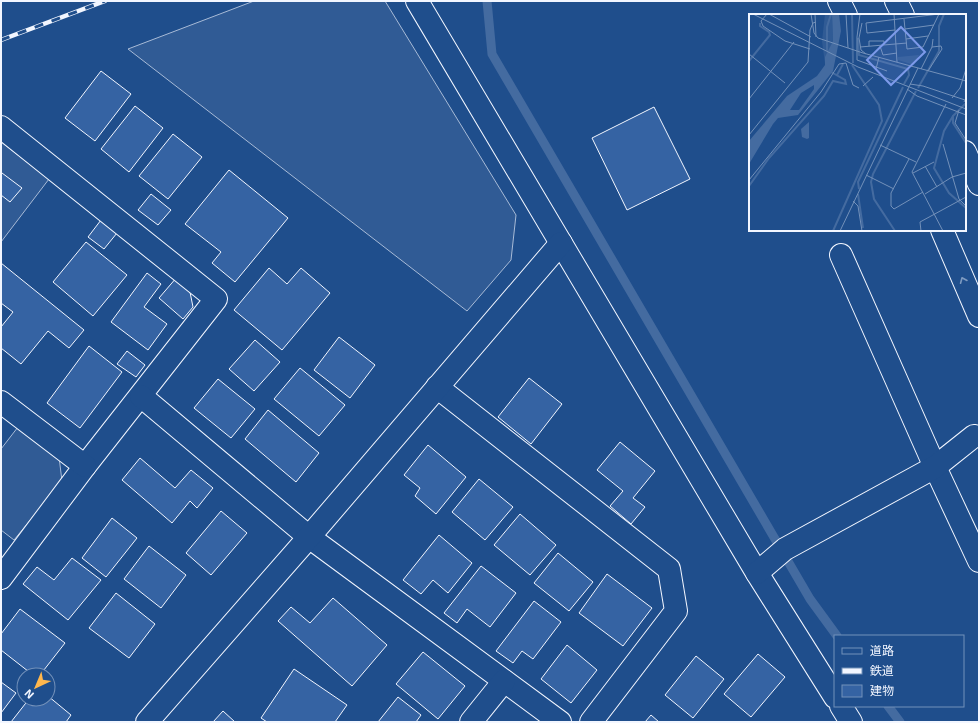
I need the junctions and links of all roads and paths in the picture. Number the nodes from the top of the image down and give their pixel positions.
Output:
1 (417, 1) edge
2 (839, 1) edge
3 (896, 1) edge
4 (846, 14) edge
5 (902, 14) edge
6 (1, 127) edge
7 (966, 154) edge
8 (979, 184) edge
9 (942, 231) edge
10 (561, 243) junction
11 (841, 255) dead end
12 (979, 316) edge
13 (437, 387) junction
14 (141, 396) junction
15 (1, 402) edge
16 (974, 436) dead end
17 (86, 466) junction
18 (935, 467) junction
19 (309, 537) junction
20 (979, 561) edge
21 (757, 573) junction
22 (1, 578) edge
23 (504, 681) junction
24 (834, 695) edge
25 (842, 707) edge
26 (147, 722) edge
27 (471, 722) edge
28 (560, 722) edge
29 (591, 722) edge
30 (851, 722) edge

1 - 10 main road
2 - 4 main road
3 - 5 main road
6 - 14 main road
7 - 8 main road
12 -> 9 main road
10 - 13 main road
10 - 21 main road
11 - 18 main road
13 - 19 main road
13 - 29 main road
14 - 17 main road
14 - 19 main road
15 - 17 main road
16 - 18 main road
17 - 22 main road
18 - 20 main road
18 - 21 main road
19 - 23 main road
19 - 26 main road
21 - 24 main road
23 - 27 main road
23 - 28 main road
25 - 30 main road

